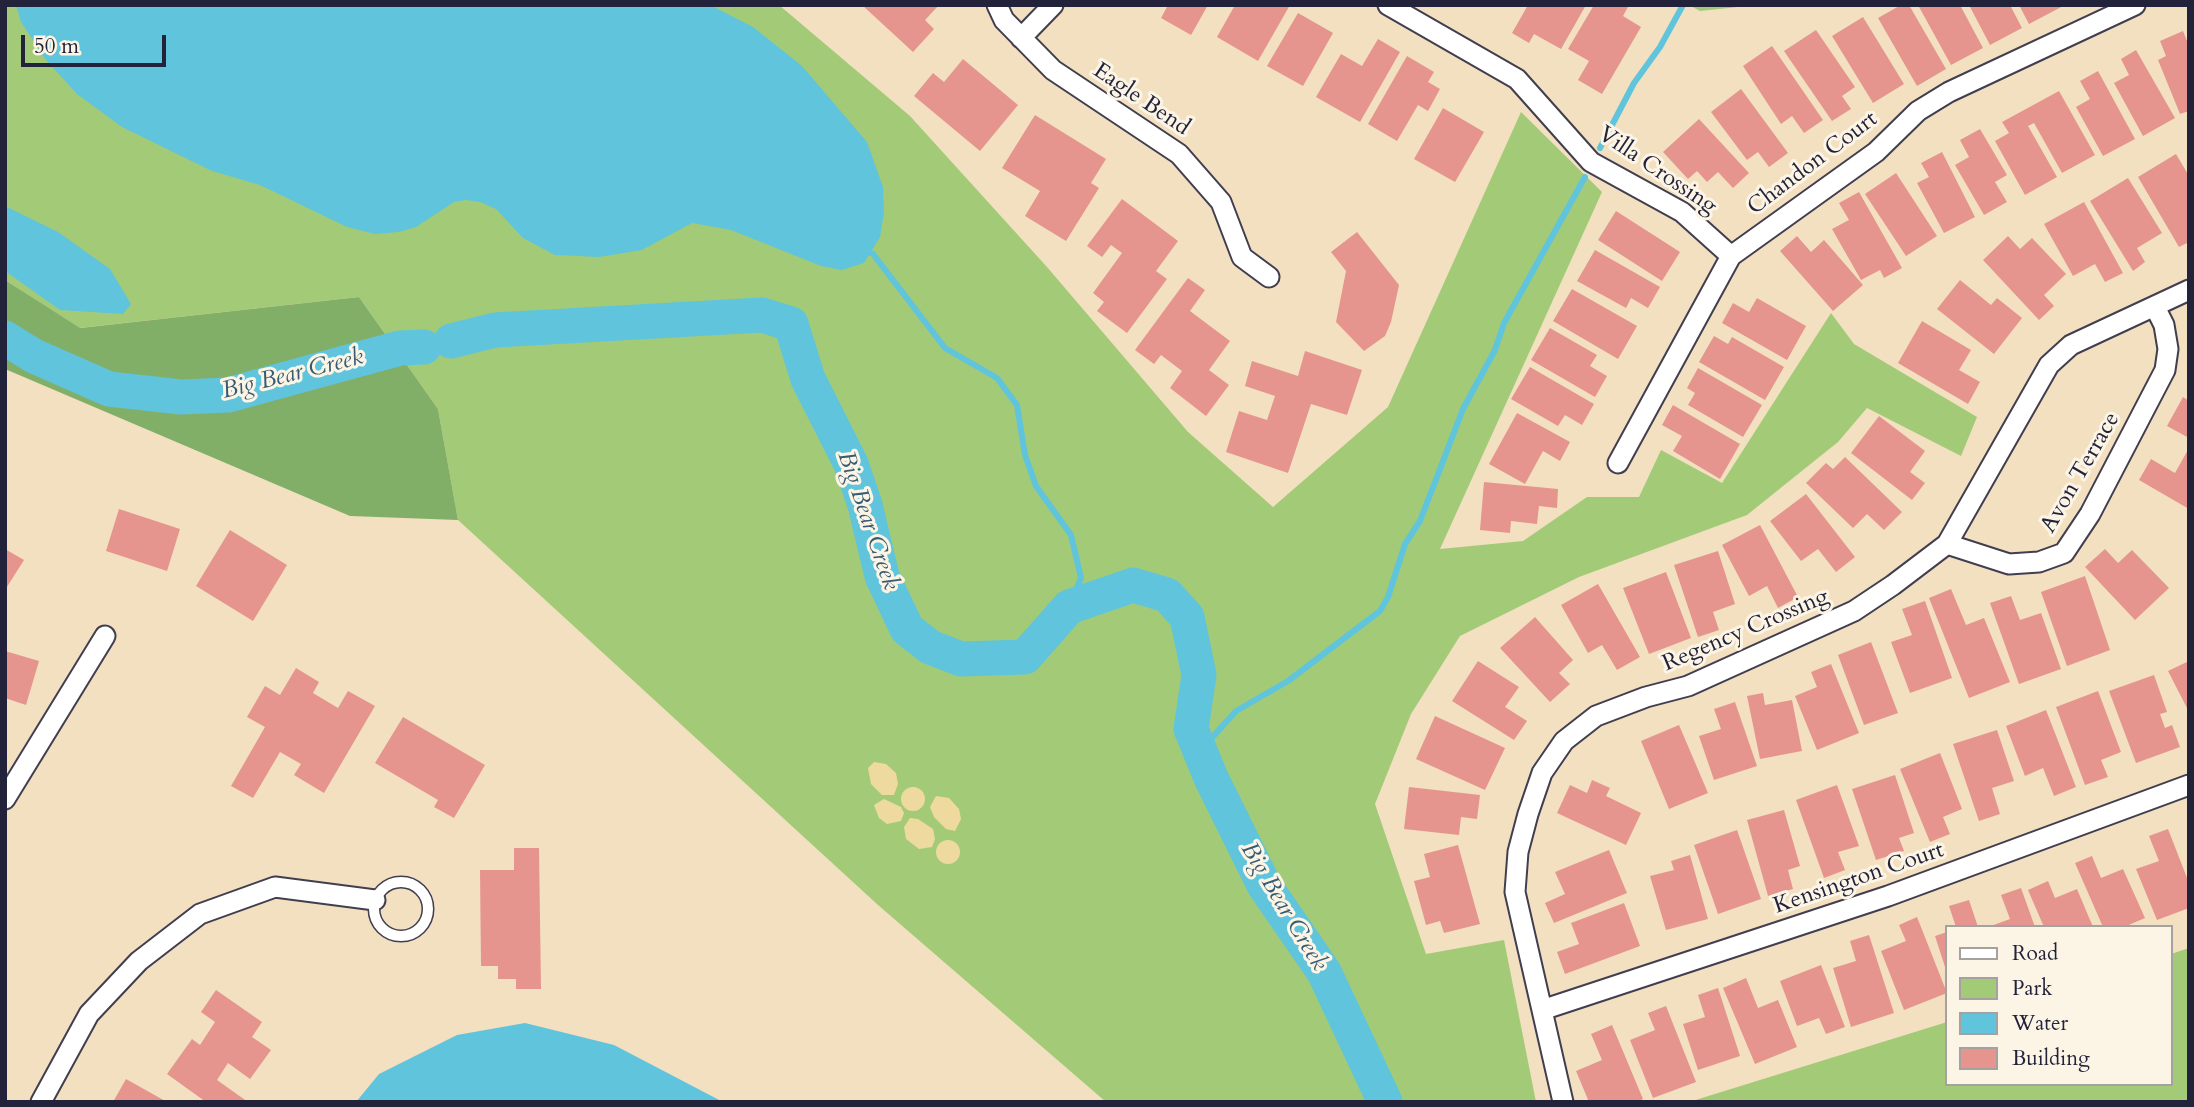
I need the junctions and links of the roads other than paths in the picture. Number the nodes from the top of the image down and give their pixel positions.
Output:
1 (997, 5) edge
2 (1054, 5) edge
3 (1388, 5) edge
4 (2135, 5) edge
5 (1021, 38) junction
6 (1731, 256) junction
7 (1269, 277) dead end
8 (2189, 290) edge
9 (2155, 307) junction
10 (1618, 463) dead end
11 (1947, 544) junction
12 (105, 636) dead end
13 (2189, 785) edge
14 (5, 799) edge
15 (375, 900) junction
16 (1542, 1010) junction
17 (41, 1102) edge
18 (1563, 1102) edge

1 - 5 street, Eagle Bend
2 - 5 street
3 - 6 street, Villa Crossing
4 - 6 street, Chandon Court
5 - 7 street, Eagle Bend
6 - 10 street, Chandon Court
8 - 9 street, Regency Crossing
9 - 11 street, Regency Crossing
9 - 11 street, Avon Terrace
11 - 16 street, Regency Crossing
12 - 14 street
13 - 16 street, Kensington Court
15 - 15 lane
15 - 17 street
16 - 18 street, Regency Crossing

